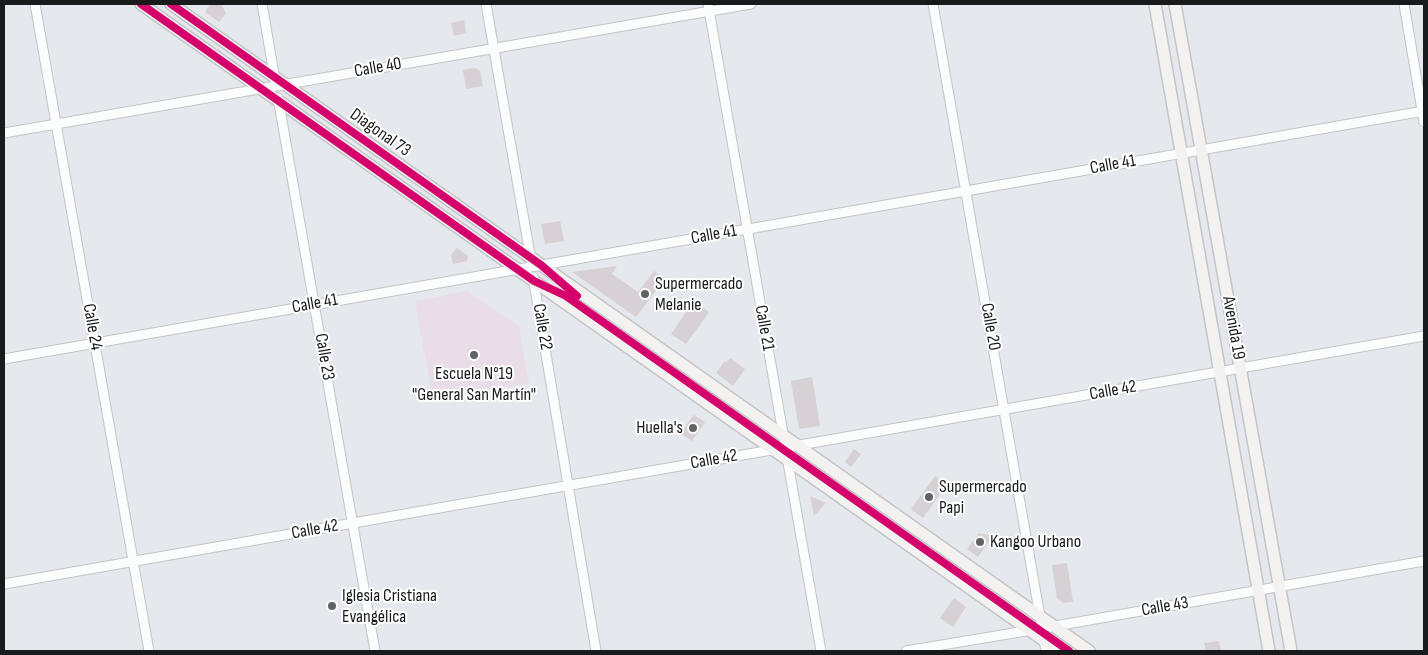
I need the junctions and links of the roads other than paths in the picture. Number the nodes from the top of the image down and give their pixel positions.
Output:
1 (35, 4) edge
2 (141, 4) edge
3 (171, 4) edge
4 (262, 4) edge
5 (486, 4) edge
6 (751, 4) edge
7 (933, 4) edge
8 (1155, 4) edge
9 (1175, 4) edge
10 (1404, 4) edge
11 (709, 7) edge
12 (494, 48) junction
13 (279, 83) junction
14 (262, 89) junction
15 (278, 101) junction
16 (1423, 111) edge
17 (1424, 122) edge
18 (56, 124) junction
19 (4, 133) edge
20 (1201, 150) junction
21 (1182, 153) junction
22 (966, 191) junction
23 (747, 229) junction
24 (534, 263) junction
25 (517, 269) junction
26 (534, 281) junction
27 (314, 304) junction
28 (1424, 336) edge
29 (94, 343) junction
30 (4, 359) edge
31 (1240, 369) junction
32 (1220, 372) junction
33 (1005, 410) junction
34 (789, 443) junction
35 (773, 450) junction
36 (788, 460) junction
37 (568, 486) junction
38 (353, 524) junction
39 (1424, 561) edge
40 (133, 562) junction
41 (4, 584) edge
42 (1279, 586) junction
43 (1259, 590) junction
44 (1045, 624) junction
45 (1030, 631) junction
46 (1046, 646) edge
47 (149, 651) edge
48 (375, 651) edge
49 (596, 651) edge
50 (821, 651) edge
51 (906, 651) edge
52 (1059, 651) edge
53 (1089, 651) edge
54 (1269, 651) edge
55 (1291, 651) edge

1 - 18 street, Calle 24
2 - 14 main road, Diagonal 73
3 - 13 main road, Diagonal 73
4 - 13 street, Calle 23
5 - 12 street, Calle 22
6 - 11 street, Calle 40
7 - 22 street, Calle 20
8 - 21 main road, Avenida 19
9 - 20 main road, Avenida 19
10 - 16 street
11 - 12 street, Calle 40
11 - 23 street, Calle 21
12 - 13 street, Calle 40
12 - 24 street, Calle 22
13 - 14 street, Calle 40
13 - 15 street, Calle 23
13 - 24 main road, Diagonal 73
14 - 15 main road, Diagonal 73
14 - 18 street, Calle 40
15 - 25 main road, Diagonal 73
15 - 27 street, Calle 23
16 - 17 street
16 - 20 street, Calle 41
18 - 19 street, Calle 40
18 - 29 street, Calle 24
20 - 21 street, Calle 41
20 - 31 main road, Avenida 19
21 - 22 street, Calle 41
21 - 32 main road, Avenida 19
22 - 23 street, Calle 41
22 - 33 street, Calle 20
23 - 24 street, Calle 41
23 - 34 street, Calle 21
24 - 25 street, Calle 41
24 - 26 street, Calle 22
24 - 34 main road, Diagonal 73
25 - 26 main road, Diagonal 73
25 - 27 street, Calle 41
26 - 35 main road, Diagonal 73
26 - 37 street, Calle 22
27 - 29 street, Calle 41
27 - 38 street, Calle 23
28 - 31 street, Calle 42
29 - 30 street, Calle 41
29 - 40 street, Calle 24
31 - 32 street, Calle 42
31 - 42 main road, Avenida 19
32 - 33 street, Calle 42
32 - 43 main road, Avenida 19
33 - 34 street, Calle 42
33 - 44 street, Calle 20
34 - 35 street, Calle 42
34 - 36 street, Calle 21
34 - 44 main road, Diagonal 73
35 - 36 main road, Diagonal 73
35 - 37 street, Calle 42
36 - 45 main road, Diagonal 73
36 - 50 street, Calle 21
37 - 38 street, Calle 42
37 - 49 street, Calle 22
38 - 40 street, Calle 42
38 - 48 street, Calle 23
39 - 42 street, Calle 43
40 - 41 street, Calle 42
40 - 47 street, Calle 24
42 - 43 street, Calle 43
42 - 55 main road, Avenida 19
43 - 44 street, Calle 43
43 - 54 main road, Avenida 19
44 - 45 street, Calle 43
44 - 46 street, Calle 20
44 - 53 main road, Diagonal 73
45 - 46 main road, Diagonal 73
45 - 51 street, Calle 43
46 - 52 main road, Diagonal 73

